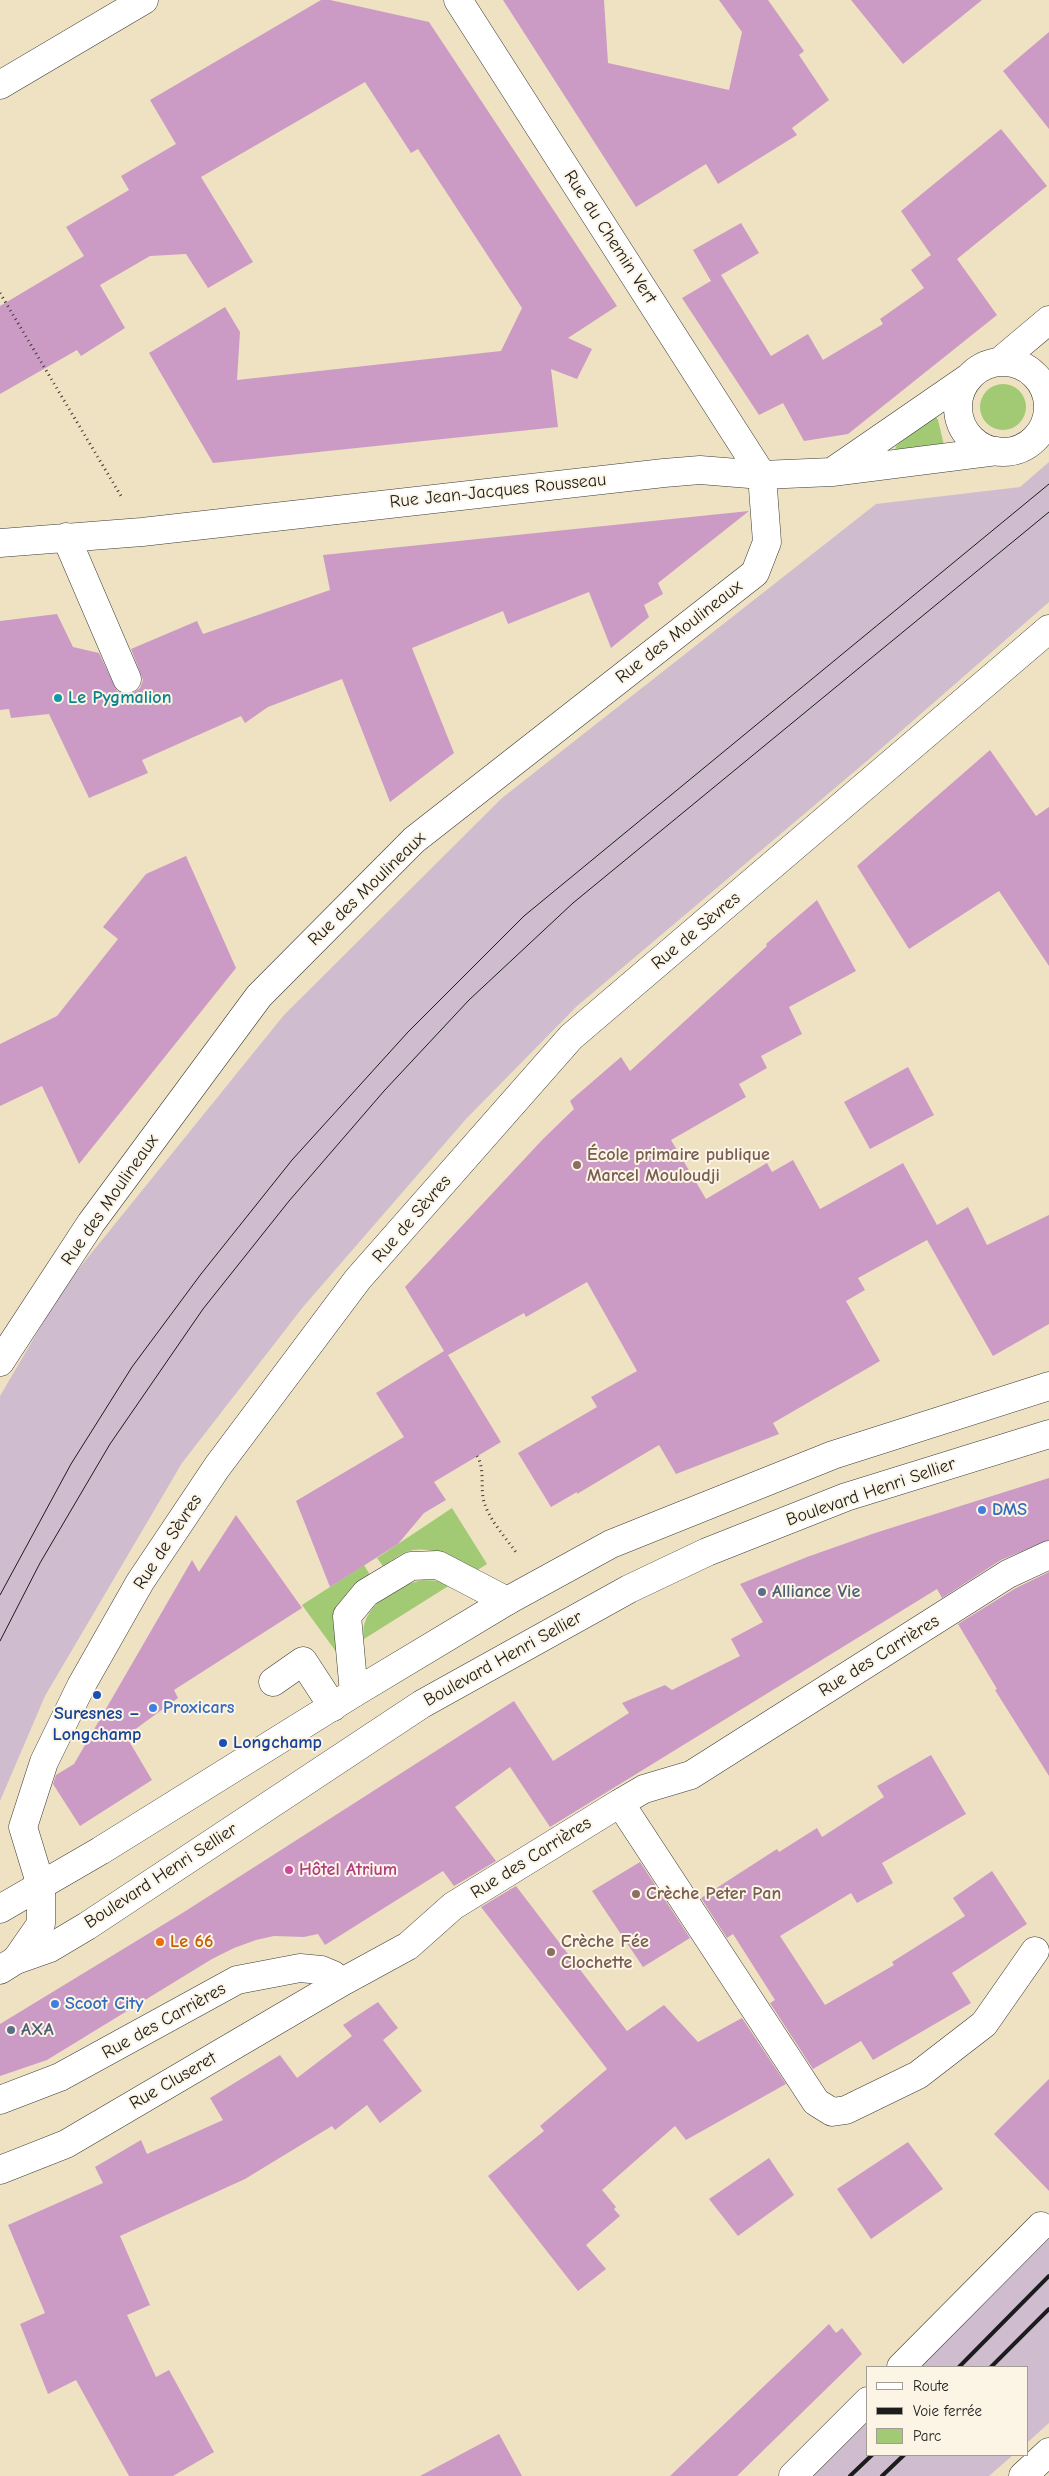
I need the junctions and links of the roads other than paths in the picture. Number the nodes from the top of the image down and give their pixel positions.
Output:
1 (144, 0) edge
2 (458, 0) edge
3 (0, 85) edge
4 (1049, 320) edge
5 (999, 362) junction
6 (968, 378) junction
7 (1048, 419) edge
8 (1037, 445) edge
9 (997, 451) junction
10 (832, 472) junction
11 (762, 476) junction
12 (66, 538) junction
13 (0, 543) edge
14 (1049, 630) edge
15 (127, 679) dead end
16 (0, 1362) edge
17 (1049, 1386) edge
18 (1049, 1434) edge
19 (1049, 1555) edge
20 (507, 1602) junction
21 (273, 1682) dead end
22 (343, 1700) junction
23 (620, 1804) junction
24 (41, 1886) junction
25 (0, 1909) edge
26 (1035, 1952) dead end
27 (8, 1965) edge
28 (342, 1982) junction
29 (0, 2100) edge
30 (0, 2170) edge
31 (1041, 2226) dead end
32 (902, 2366) edge
33 (866, 2403) edge
34 (1049, 2452) edge
35 (793, 2476) edge
36 (1023, 2476) edge

1 - 3 street
2 - 11 street, Rue du Chemin Vert
4 - 5 street
5 - 6 street
5 - 7 street
6 - 9 street
6 - 10 street
7 - 8 street
8 - 9 street
9 - 10 street, Rue Jean-Jacques Rousseau
10 - 11 street, Rue Jean-Jacques Rousseau
11 - 12 street, Rue Jean-Jacques Rousseau
11 - 16 street, Rue des Moulineaux
12 - 13 street, Rue Jean-Jacques Rousseau
12 - 15 street
14 - 24 street, Rue de Sèvres
17 - 20 street
18 - 27 street, Boulevard Henri Sellier
19 - 23 street, Rue des Carrières
20 - 22 street
20 - 22 street
21 - 22 street
22 - 24 street
23 - 26 street
23 - 28 street, Rue des Carrières
24 - 25 street
24 - 27 street, Rue de Sèvres
28 - 29 street, Rue des Carrières
28 - 30 street, Rue Cluseret
31 - 32 street
33 - 35 street
34 - 36 street

